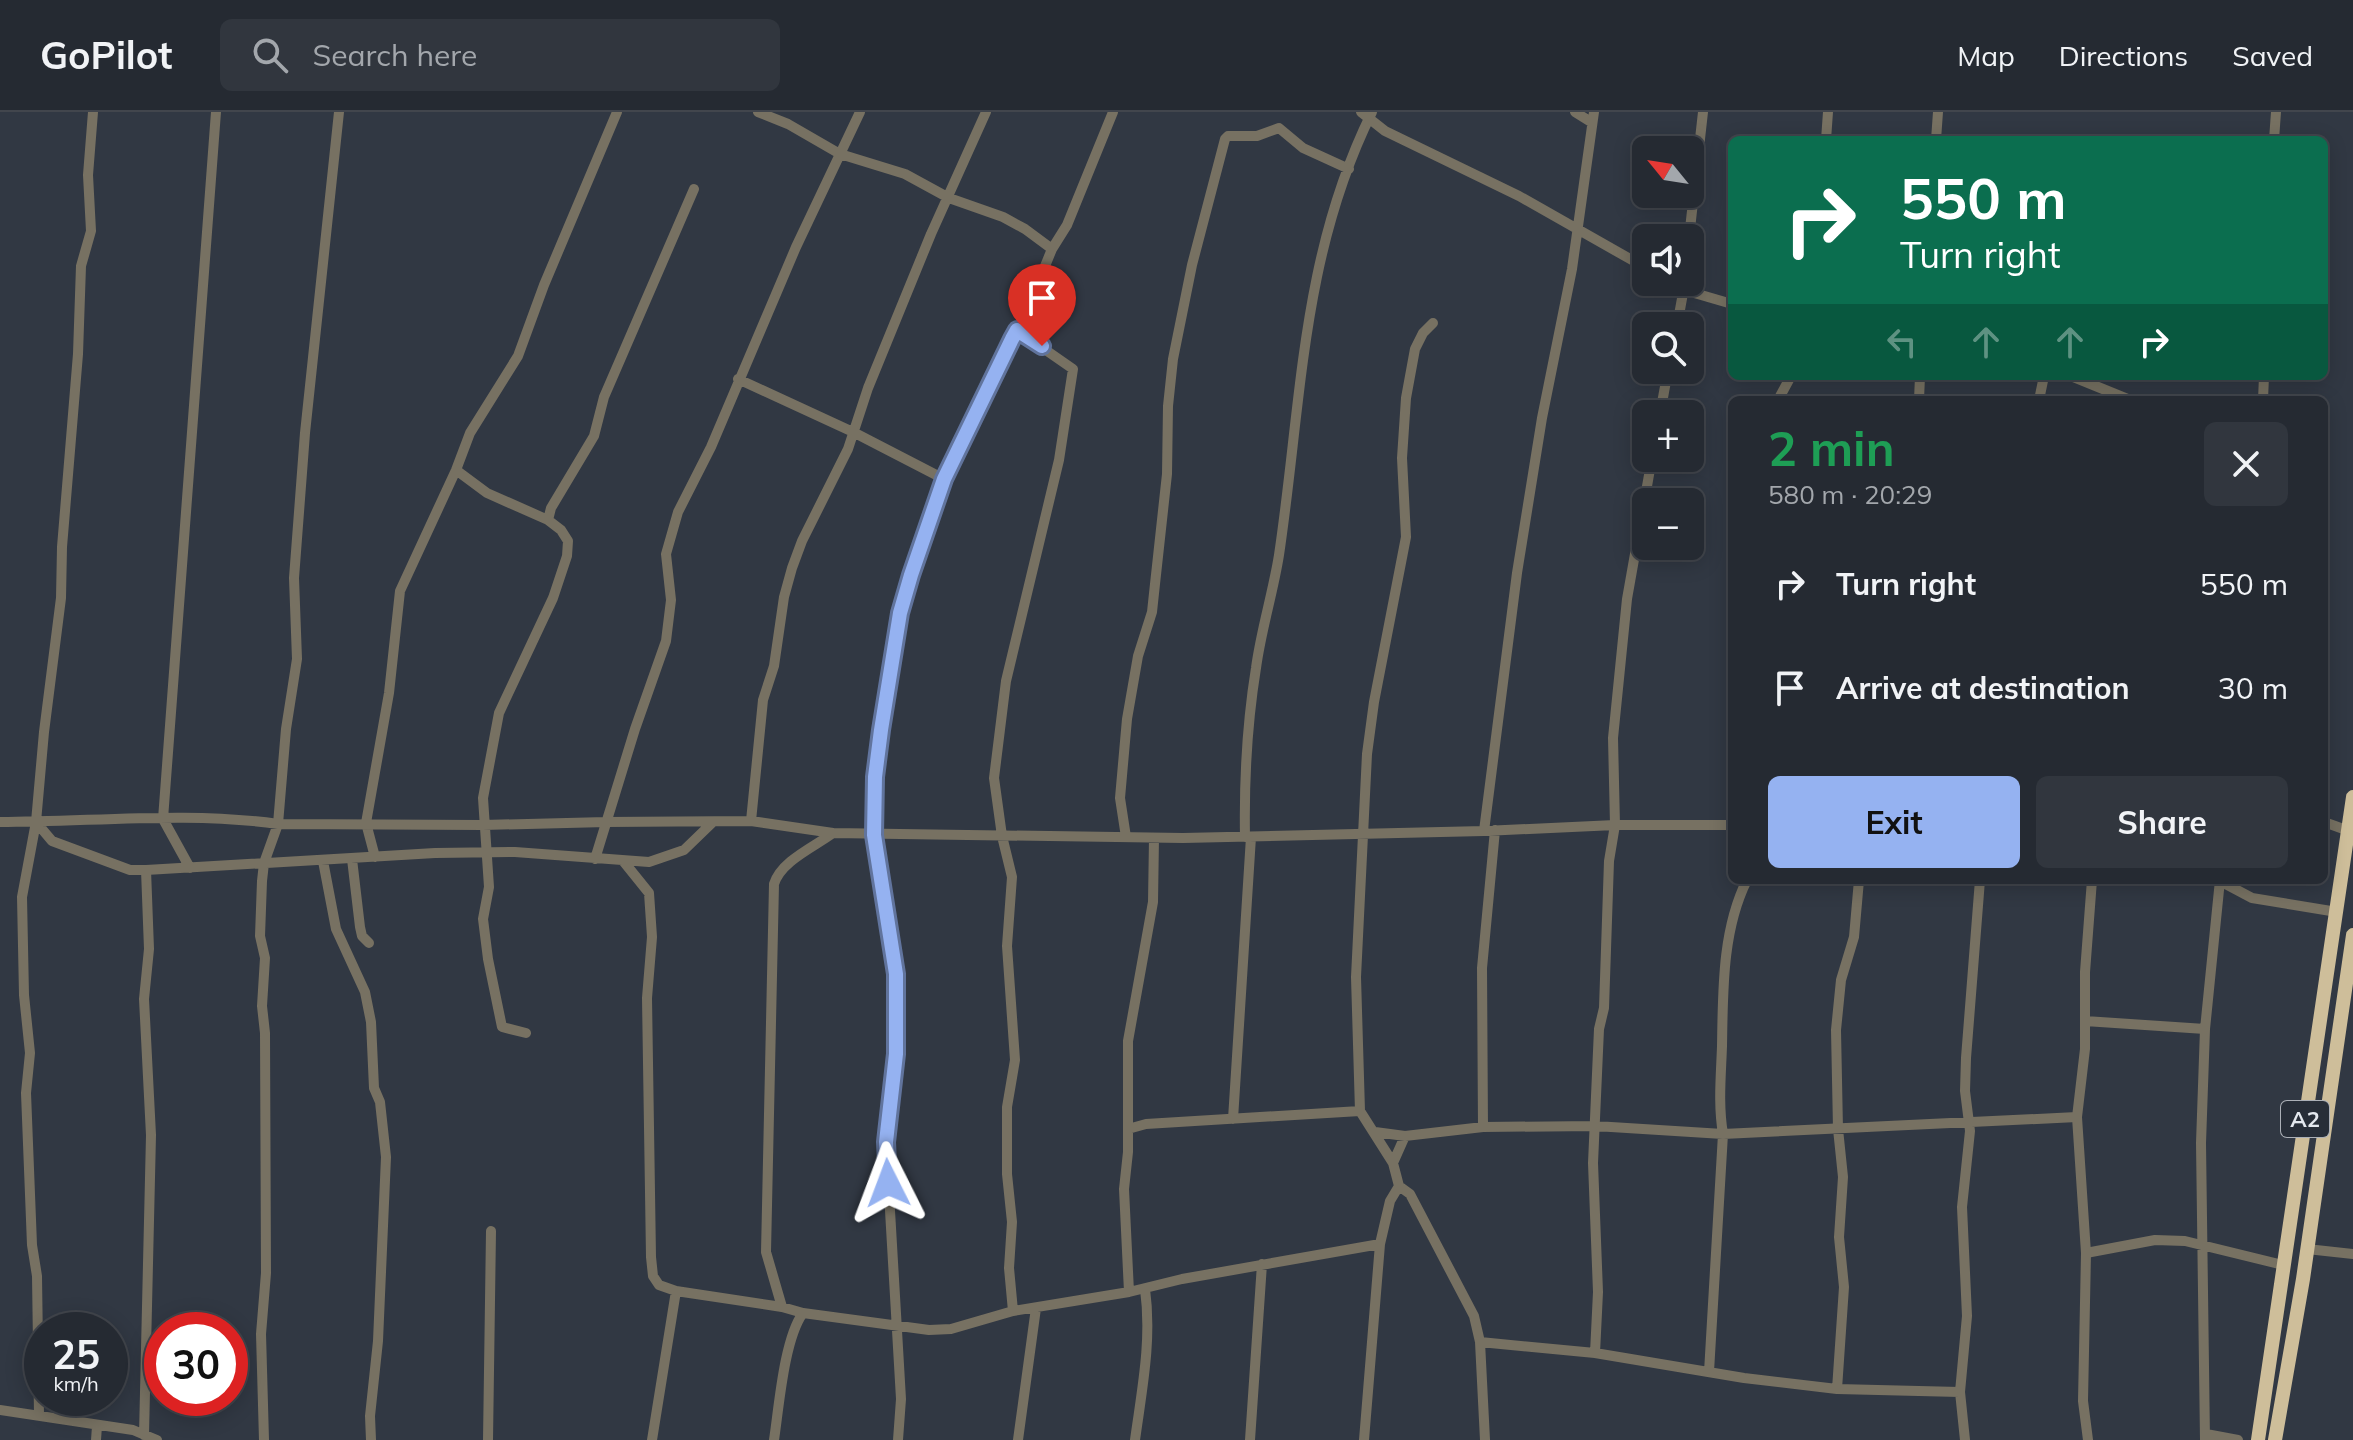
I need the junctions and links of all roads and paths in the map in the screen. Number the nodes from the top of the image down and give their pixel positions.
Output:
1 (93, 112) edge
2 (216, 112) edge
3 (339, 112) edge
4 (617, 112) edge
5 (758, 112) edge
6 (860, 112) edge
7 (986, 112) edge
8 (1113, 112) edge
9 (1575, 112) edge
10 (1703, 112) edge
11 (1828, 112) edge
12 (1938, 112) edge
13 (2276, 112) edge
14 (1367, 114) edge
15 (1592, 117) edge
16 (1826, 136) edge
17 (1936, 136) edge
18 (2274, 136) edge
19 (840, 154) junction
20 (1349, 169) junction
21 (694, 189) dead end
22 (949, 198) junction
23 (1691, 224) edge
24 (1577, 227) junction
25 (1052, 249) junction
26 (1632, 260) edge
27 (1704, 294) edge
28 (1728, 302) edge
29 (1433, 323) dead end
30 (1017, 330) junction
31 (738, 379) junction
32 (2081, 380) edge
33 (2120, 396) edge
34 (853, 432) junction
35 (456, 470) junction
36 (1650, 472) edge
37 (944, 479) junction
38 (548, 520) junction
39 (2353, 797) edge
40 (163, 819) junction
41 (751, 821) junction
42 (0, 822) edge
43 (36, 822) junction
44 (606, 822) junction
45 (713, 822) junction
46 (366, 823) junction
47 (2328, 823) edge
48 (278, 824) junction
49 (483, 825) junction
50 (1615, 825) junction
51 (1728, 825) edge
52 (1489, 831) junction
53 (2349, 831) junction
54 (833, 833) junction
55 (1363, 834) junction
56 (874, 835) junction
57 (1002, 836) junction
58 (1126, 837) junction
59 (1248, 837) junction
60 (1154, 838) junction
61 (487, 852) junction
62 (375, 857) junction
63 (352, 859) junction
64 (595, 859) junction
65 (323, 861) junction
66 (624, 862) junction
67 (264, 863) junction
68 (190, 868) junction
69 (146, 870) junction
70 (1746, 884) edge
71 (1859, 884) edge
72 (1980, 884) edge
73 (2092, 884) edge
74 (2220, 884) edge
75 (2226, 884) edge
76 (2337, 912) junction
77 (2334, 928) junction
78 (2353, 933) edge
79 (369, 943) dead end
80 (2085, 1021) junction
81 (2205, 1029) junction
82 (526, 1033) dead end
83 (1360, 1111) junction
84 (2077, 1117) junction
85 (1233, 1119) junction
86 (1967, 1121) junction
87 (1595, 1126) junction
88 (1483, 1127) junction
89 (1128, 1129) junction
90 (1838, 1129) junction
91 (1375, 1132) junction
92 (1723, 1134) junction
93 (1405, 1136) junction
94 (1393, 1163) junction
95 (1399, 1186) junction
96 (491, 1231) dead end
97 (1380, 1244) junction
98 (2201, 1245) junction
99 (2307, 1249) junction
100 (2086, 1253) junction
101 (2353, 1254) edge
102 (1262, 1264) junction
103 (2283, 1265) junction
104 (1145, 1289) junction
105 (676, 1291) junction
106 (1129, 1292) junction
107 (782, 1307) junction
108 (1036, 1308) junction
109 (1013, 1311) junction
110 (38, 1312) edge
111 (803, 1313) junction
112 (897, 1325) junction
113 (1480, 1342) junction
114 (1595, 1353) junction
115 (1709, 1372) junction
116 (1837, 1389) junction
117 (1960, 1392) junction
118 (0, 1410) edge
119 (24, 1413) edge
120 (44, 1416) edge
121 (97, 1426) junction
122 (144, 1435) junction
123 (2206, 1437) edge
124 (96, 1440) edge
125 (157, 1440) edge
126 (264, 1440) edge
127 (371, 1440) edge
128 (488, 1440) edge
129 (652, 1440) edge
130 (774, 1440) edge
131 (898, 1440) edge
132 (1018, 1440) edge
133 (1135, 1440) edge
134 (1250, 1440) edge
135 (1364, 1440) edge
136 (1485, 1440) edge
137 (1965, 1440) edge
138 (2088, 1440) edge
139 (2238, 1440) edge
140 (2258, 1440) edge
141 (2275, 1440) edge

1 - 43 street
2 - 40 street
3 - 48 street
4 - 35 street
5 - 19 street
6 - 19 street
7 - 22 street
8 - 25 street
9 - 15 street
10 - 23 street
11 - 16 street
12 - 17 street
13 - 18 street
14 - 20 street
14 - 24 street
15 - 24 street
19 - 22 street
19 - 31 street
20 - 58 street
20 - 59 street
21 - 38 street
22 - 25 street
22 - 34 street
24 - 26 street
24 - 52 street
25 - 30 street
27 - 28 street
29 - 55 street
30 - 37 street
30 - 57 street
31 - 34 street
31 - 44 street
32 - 33 street
34 - 37 street
34 - 41 street
35 - 38 street
35 - 46 street
36 - 50 street
37 - 56 street
38 - 49 street
39 - 53 highway, A2
40 - 43 street
40 - 48 street
40 - 68 street
41 - 45 street
41 - 54 street
42 - 43 street
43 - 69 street
43 - 110 street
44 - 45 street
44 - 49 street
44 - 64 street
45 - 66 street
46 - 48 street
46 - 49 street
46 - 62 street
47 - 53 street
48 - 67 street
49 - 61 street
50 - 51 street
50 - 52 street
50 - 87 street
52 - 55 street
52 - 88 street
53 - 76 highway, A2
54 - 56 street
54 - 107 street
55 - 59 street
55 - 83 street
56 - 57 street
56 - 112 street
57 - 58 street
57 - 109 street
58 - 60 street
59 - 60 street
59 - 85 street
60 - 89 street
61 - 62 street
61 - 64 street
61 - 82 street
62 - 63 street
63 - 65 street
63 - 79 street
64 - 66 street
65 - 67 street
65 - 127 street
66 - 105 street
67 - 68 street
67 - 126 street
68 - 69 street
69 - 122 street
70 - 92 street
71 - 90 street
72 - 86 street
73 - 80 street
74 - 81 street
75 - 76 street
76 - 77 highway, A2
77 - 78 street
77 - 103 highway, A2
78 - 99 highway, A2
80 - 81 street
80 - 84 street
81 - 98 street
83 - 85 street
83 - 91 street
84 - 86 street
84 - 100 street
85 - 89 street
86 - 90 street
86 - 117 street
87 - 88 street
87 - 92 street
87 - 114 street
88 - 93 street
89 - 106 street
90 - 92 street
90 - 116 street
91 - 93 street
91 - 94 street
92 - 115 street
93 - 94 street
94 - 95 street
95 - 97 street
95 - 113 street
96 - 128 street
97 - 102 street
97 - 135 street
98 - 100 street
98 - 103 street
98 - 123 street
99 - 101 street
99 - 141 highway, A2
100 - 138 street
102 - 104 street
102 - 134 street
103 - 140 highway, A2
104 - 106 street
104 - 133 street
105 - 107 street
105 - 129 street
106 - 108 street
107 - 111 street
108 - 109 street
108 - 132 street
109 - 112 street
111 - 112 street
111 - 130 street
112 - 131 street
113 - 114 street
113 - 136 street
114 - 115 street
115 - 116 street
116 - 117 street
117 - 137 street
118 - 119 street
120 - 121 street
121 - 122 street
121 - 124 street
122 - 125 street
123 - 139 street

